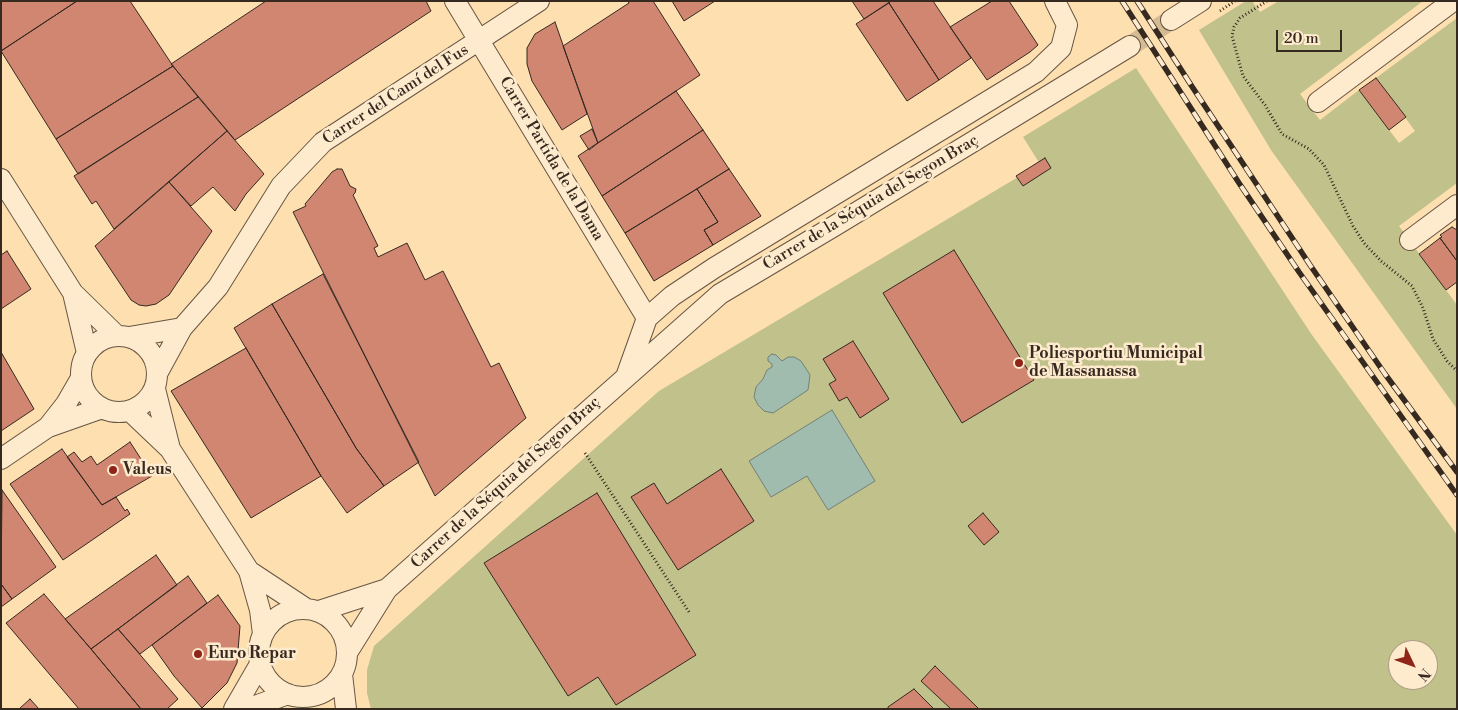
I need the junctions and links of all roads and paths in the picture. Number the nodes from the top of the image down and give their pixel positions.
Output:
1 (455, 1) edge
2 (539, 1) edge
3 (1055, 1) edge
4 (1201, 1) edge
5 (1267, 1) edge
6 (1453, 1) edge
7 (1170, 20) tunnel mouth
8 (479, 40) junction
9 (1130, 46) tunnel mouth
10 (1318, 102) dead end
11 (1, 179) edge
12 (1457, 205) edge
13 (1410, 240) dead end
14 (73, 293) junction
15 (647, 318) junction
16 (182, 328) junction
17 (123, 336) junction
18 (87, 353) junction
19 (1457, 371) edge
20 (626, 377) junction
21 (81, 378) junction
22 (156, 380) junction
23 (102, 408) junction
24 (130, 411) junction
25 (48, 427) junction
26 (170, 449) junction
27 (586, 453) dead end
28 (1, 460) edge
29 (249, 571) junction
30 (387, 589) junction
31 (312, 610) junction
32 (688, 612) dead end
33 (263, 634) junction
34 (347, 653) junction
35 (260, 664) junction
36 (342, 674) junction
37 (302, 700) edge
38 (234, 709) edge
39 (247, 709) edge
40 (346, 709) edge

1 - 8 street, Carrer Partida de la Dama
2 - 8 street, Carrer del Camí del Fus
3 - 15 street, Carrer de la Séquia del Segon Braç
4 - 7 street
5 - 19 path
6 - 10 street
8 - 15 street, Carrer Partida de la Dama
8 - 16 street, Carrer del Camí del Fus
9 - 20 street, Carrer de la Séquia del Segon Braç
11 - 14 street
12 - 13 street
14 - 17 street
14 - 18 street
15 - 20 street, Carrer de la Séquia del Segon Braç
16 - 17 street
16 - 22 street, Carrer del Camí del Fus
17 - 18 street
17 - 22 street
18 - 21 street
20 - 30 street, Carrer de la Séquia del Segon Braç
21 - 23 street
21 - 25 street
22 - 24 street
22 - 26 street
23 - 24 street
23 - 25 street
24 - 26 street
25 - 28 street
26 - 29 street
27 - 32 path
29 - 31 street
29 - 33 street
30 - 31 street, Carrer de la Séquia del Segon Braç
30 - 34 street, Carrer de la Séquia del Segon Braç
31 - 33 street
31 - 34 street
33 - 35 street
34 - 36 street
35 - 37 street
35 - 38 street
36 - 37 street
36 - 40 street
37 - 39 street

